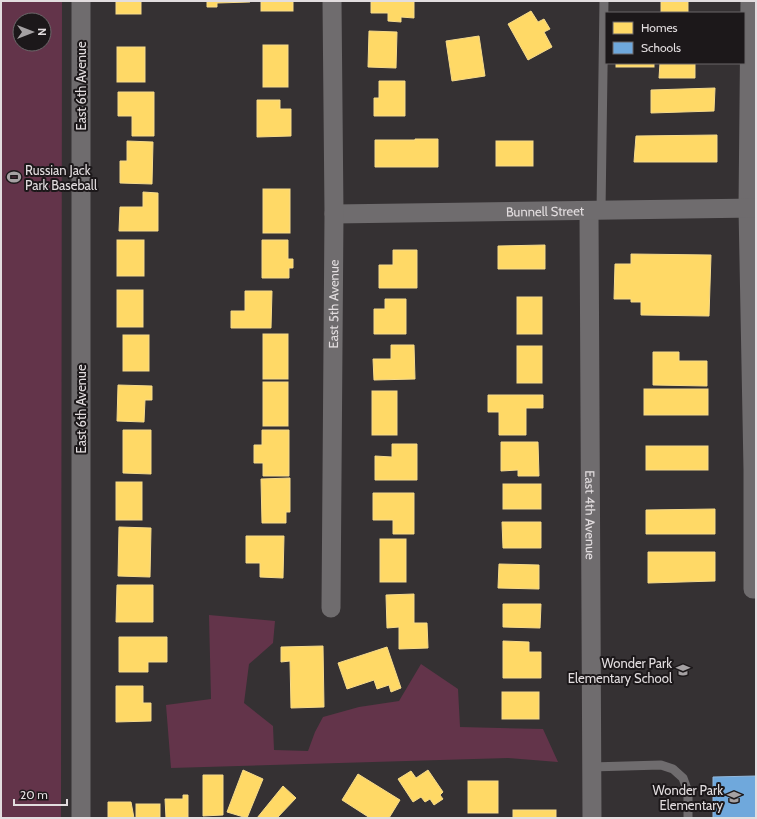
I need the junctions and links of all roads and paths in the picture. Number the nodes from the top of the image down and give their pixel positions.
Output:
1 (81, 1) edge
2 (332, 1) edge
3 (604, 1) edge
4 (750, 1) edge
5 (752, 208) edge
6 (595, 212) junction
7 (334, 214) junction
8 (753, 339) edge
9 (755, 469) edge
10 (754, 590) edge
11 (331, 608) dead end
12 (591, 767) junction
13 (81, 818) edge
14 (592, 818) edge
15 (688, 818) edge

1 - 13 street, East 6th Avenue
2 - 7 street, East 5th Avenue
3 - 6 lane
4 - 5 street
5 - 6 street, Bunnell Street
5 - 8 street
6 - 7 street, Bunnell Street
6 - 12 street, East 4th Avenue
7 - 11 street, East 5th Avenue
8 - 9 street
9 - 10 street
12 - 14 street, East 4th Avenue
12 - 15 lane

